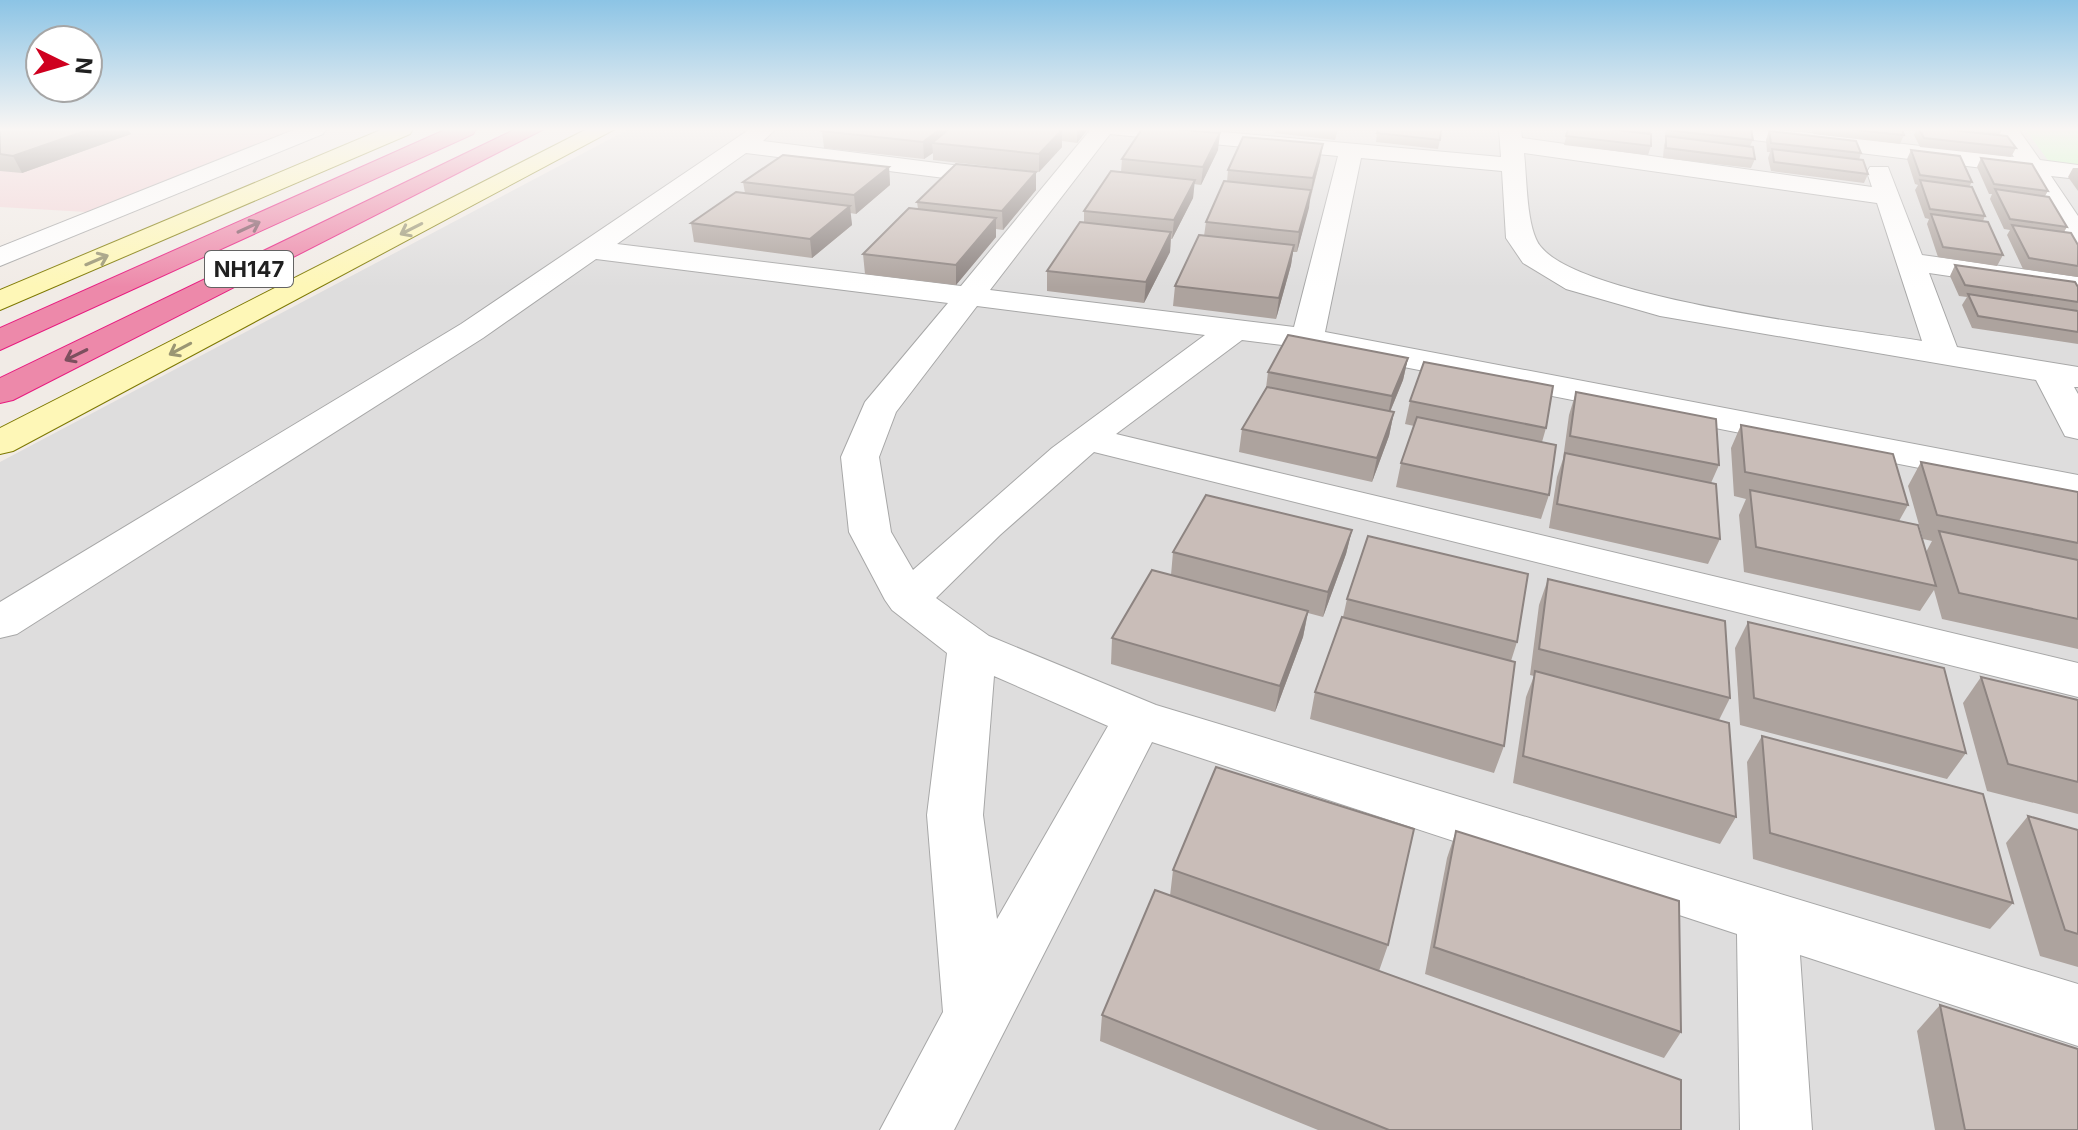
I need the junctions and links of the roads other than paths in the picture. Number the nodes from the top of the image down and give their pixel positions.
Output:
1 (185, 182) edge
2 (279, 182) edge
3 (348, 182) edge
4 (426, 182) edge
5 (503, 182) edge
6 (687, 182) edge
7 (1031, 182) edge
8 (1061, 182) edge
9 (1344, 182) edge
10 (1515, 182) edge
11 (1775, 182) edge
12 (1883, 182) edge
13 (2044, 182) edge
14 (1058, 186) junction
15 (1888, 197) junction
16 (2073, 222) edge
17 (588, 249) junction
18 (0, 257) edge
19 (1911, 262) junction
20 (2078, 286) edge
21 (970, 295) junction
22 (0, 301) edge
23 (1236, 329) junction
24 (1307, 338) junction
25 (0, 340) edge
26 (1943, 354) junction
27 (2064, 374) edge
28 (0, 392) edge
29 (2078, 428) edge
30 (1087, 439) junction
31 (0, 443) edge
32 (2078, 487) edge
33 (908, 600) junction
34 (0, 623) edge
35 (972, 647) junction
36 (2078, 680) edge
37 (1138, 718) junction
38 (1767, 917) junction
39 (2078, 1015) edge
40 (977, 1017) junction
41 (916, 1130) edge
42 (1776, 1130) edge

1 - 18 street
22 -> 2 street
25 -> 3 highway, NH147
4 -> 28 highway, NH147
5 -> 31 street
6 - 17 street
7 - 14 street
8 - 14 street
9 - 24 street
10 - 26 street
11 - 15 street
12 - 15 street
13 - 16 street
14 - 21 street
15 - 19 street
17 - 21 street
17 - 34 street
19 - 20 street
19 - 26 street
21 - 23 street
21 - 33 street
23 - 24 street
23 - 30 street
24 - 32 street
26 - 27 street
27 - 29 street
30 - 33 street
30 - 36 street
33 - 35 street
35 - 37 street
35 - 40 street
37 - 38 street
37 - 40 street
38 - 39 street
38 - 42 street
40 - 41 street

